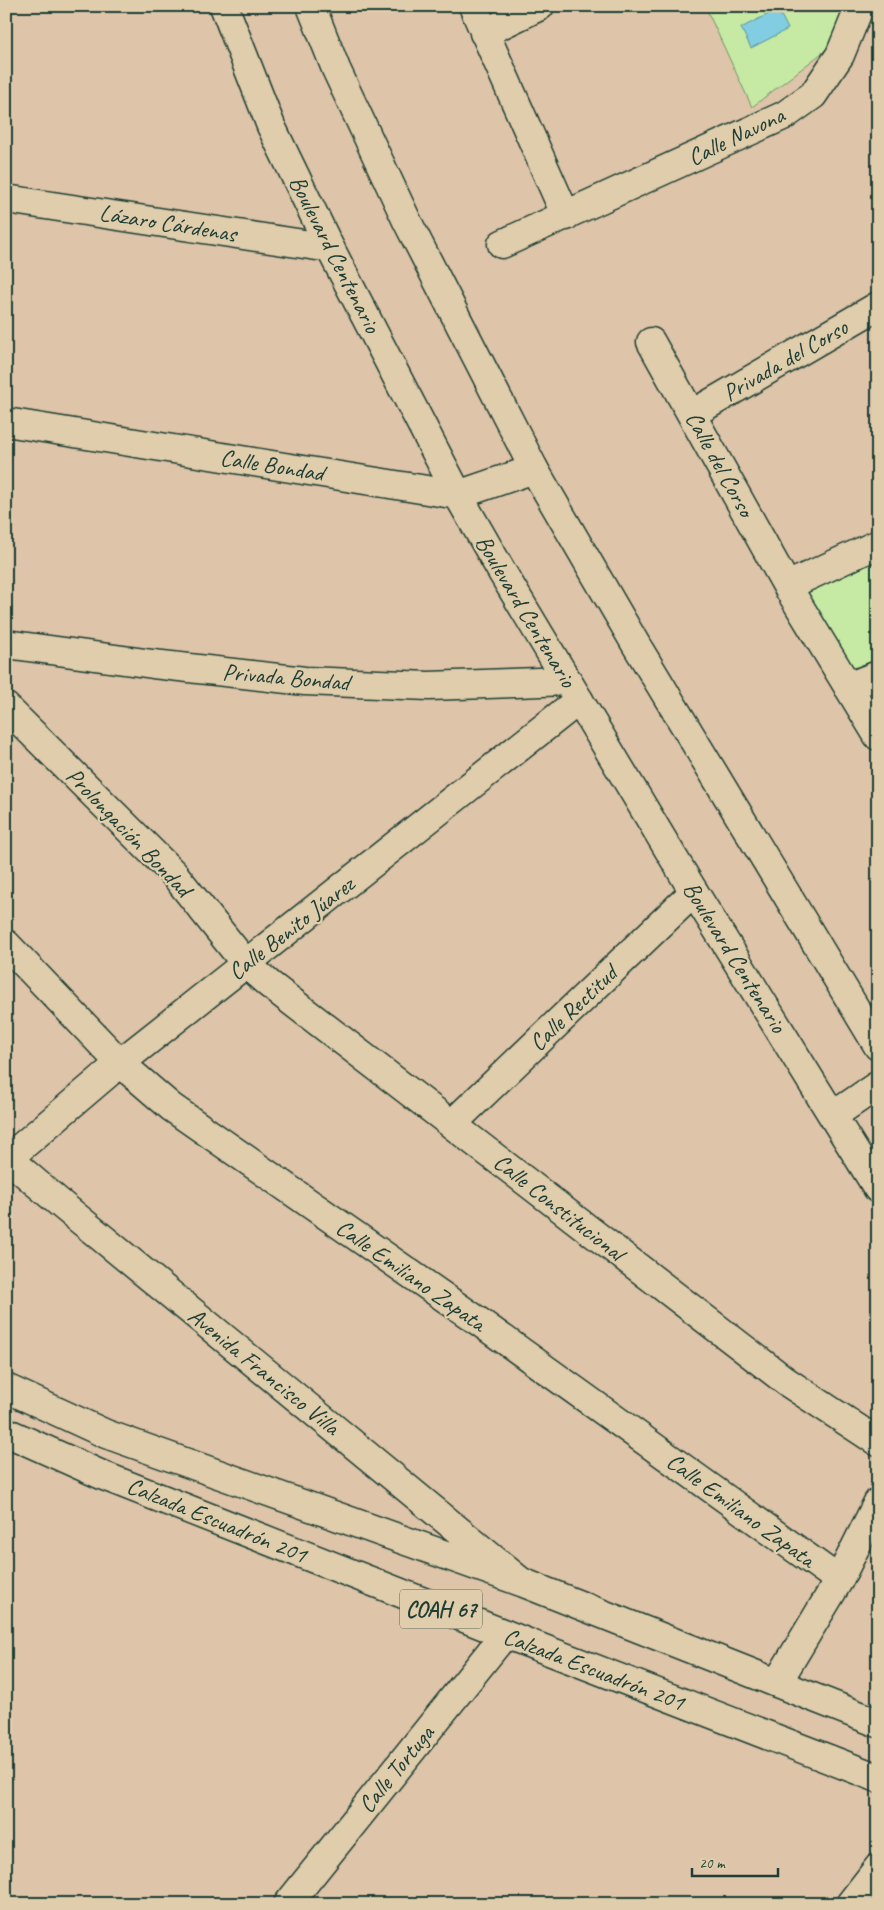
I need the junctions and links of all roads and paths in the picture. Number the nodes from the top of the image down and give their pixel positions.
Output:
1 (224, 6) edge
2 (311, 6) edge
3 (473, 6) edge
4 (540, 6) edge
5 (860, 6) edge
6 (484, 33) junction
7 (6, 199) edge
8 (566, 216) junction
9 (502, 244) dead end
10 (330, 248) junction
11 (878, 306) edge
12 (651, 342) dead end
13 (692, 414) junction
14 (6, 422) edge
15 (534, 470) junction
16 (458, 496) junction
17 (878, 544) edge
18 (787, 586) junction
19 (6, 644) edge
20 (878, 675) edge
21 (848, 686) junction
22 (574, 691) junction
23 (6, 707) edge
24 (878, 736) edge
25 (694, 892) junction
26 (6, 944) edge
27 (246, 964) junction
28 (878, 1046) edge
29 (120, 1063) junction
30 (878, 1085) edge
31 (834, 1115) junction
32 (452, 1124) junction
33 (7, 1158) edge
34 (878, 1189) edge
35 (6, 1388) edge
36 (6, 1432) edge
37 (878, 1442) edge
38 (878, 1502) edge
39 (839, 1580) junction
40 (524, 1584) junction
41 (505, 1634) junction
42 (776, 1683) junction
43 (878, 1723) edge
44 (878, 1778) edge
45 (878, 1868) edge
46 (288, 1904) edge
47 (850, 1904) edge

1 - 10 street, Boulevard Centenario
2 - 15 street
3 - 6 street
4 - 6 street
5 - 8 street, Calle Navona
6 - 8 street
7 - 10 street, Lázaro Cárdenas
8 - 9 street, Calle Navona
10 - 16 street, Boulevard Centenario
11 - 13 street, Privada del Corso
12 - 13 street, Calle del Corso
13 - 18 street, Calle del Corso
14 - 16 street, Calle Bondad
15 - 16 street, Calle Bondad
15 - 28 street
16 - 22 street, Boulevard Centenario
17 - 18 street
18 - 21 street, Calle del Corso
19 - 22 street, Privada Bondad
20 - 21 street
21 - 24 street, Calle del Corso
22 - 25 street, Boulevard Centenario
22 - 27 street, Calle Benito Júarez
23 - 27 street, Prolongación Bondad
25 - 31 street, Boulevard Centenario
25 - 32 street, Calle Rectitud
26 - 29 street, Calle Emiliano Zapata
27 - 29 street, Calle Benito Júarez
27 - 32 street, Calle Constitucional
29 - 33 street, Calle Benito Júarez
29 - 39 street, Calle Emiliano Zapata
30 - 31 street
31 - 34 street, Boulevard Centenario
32 - 37 street, Calle Constitucional
33 - 40 street, Avenida Francisco Villa
35 - 40 street, Calzada Escuadrón 201 / COAH 67
36 - 41 street, Calzada Escuadrón 201 / COAH 67
38 - 39 street
39 - 42 street
40 - 42 street, Calzada Escuadrón 201 / COAH 67
41 - 44 street, Calzada Escuadrón 201 / COAH 67
41 - 46 street, Calle Tortuga
42 - 43 street, Calzada Escuadrón 201 / COAH 67
45 - 47 street

